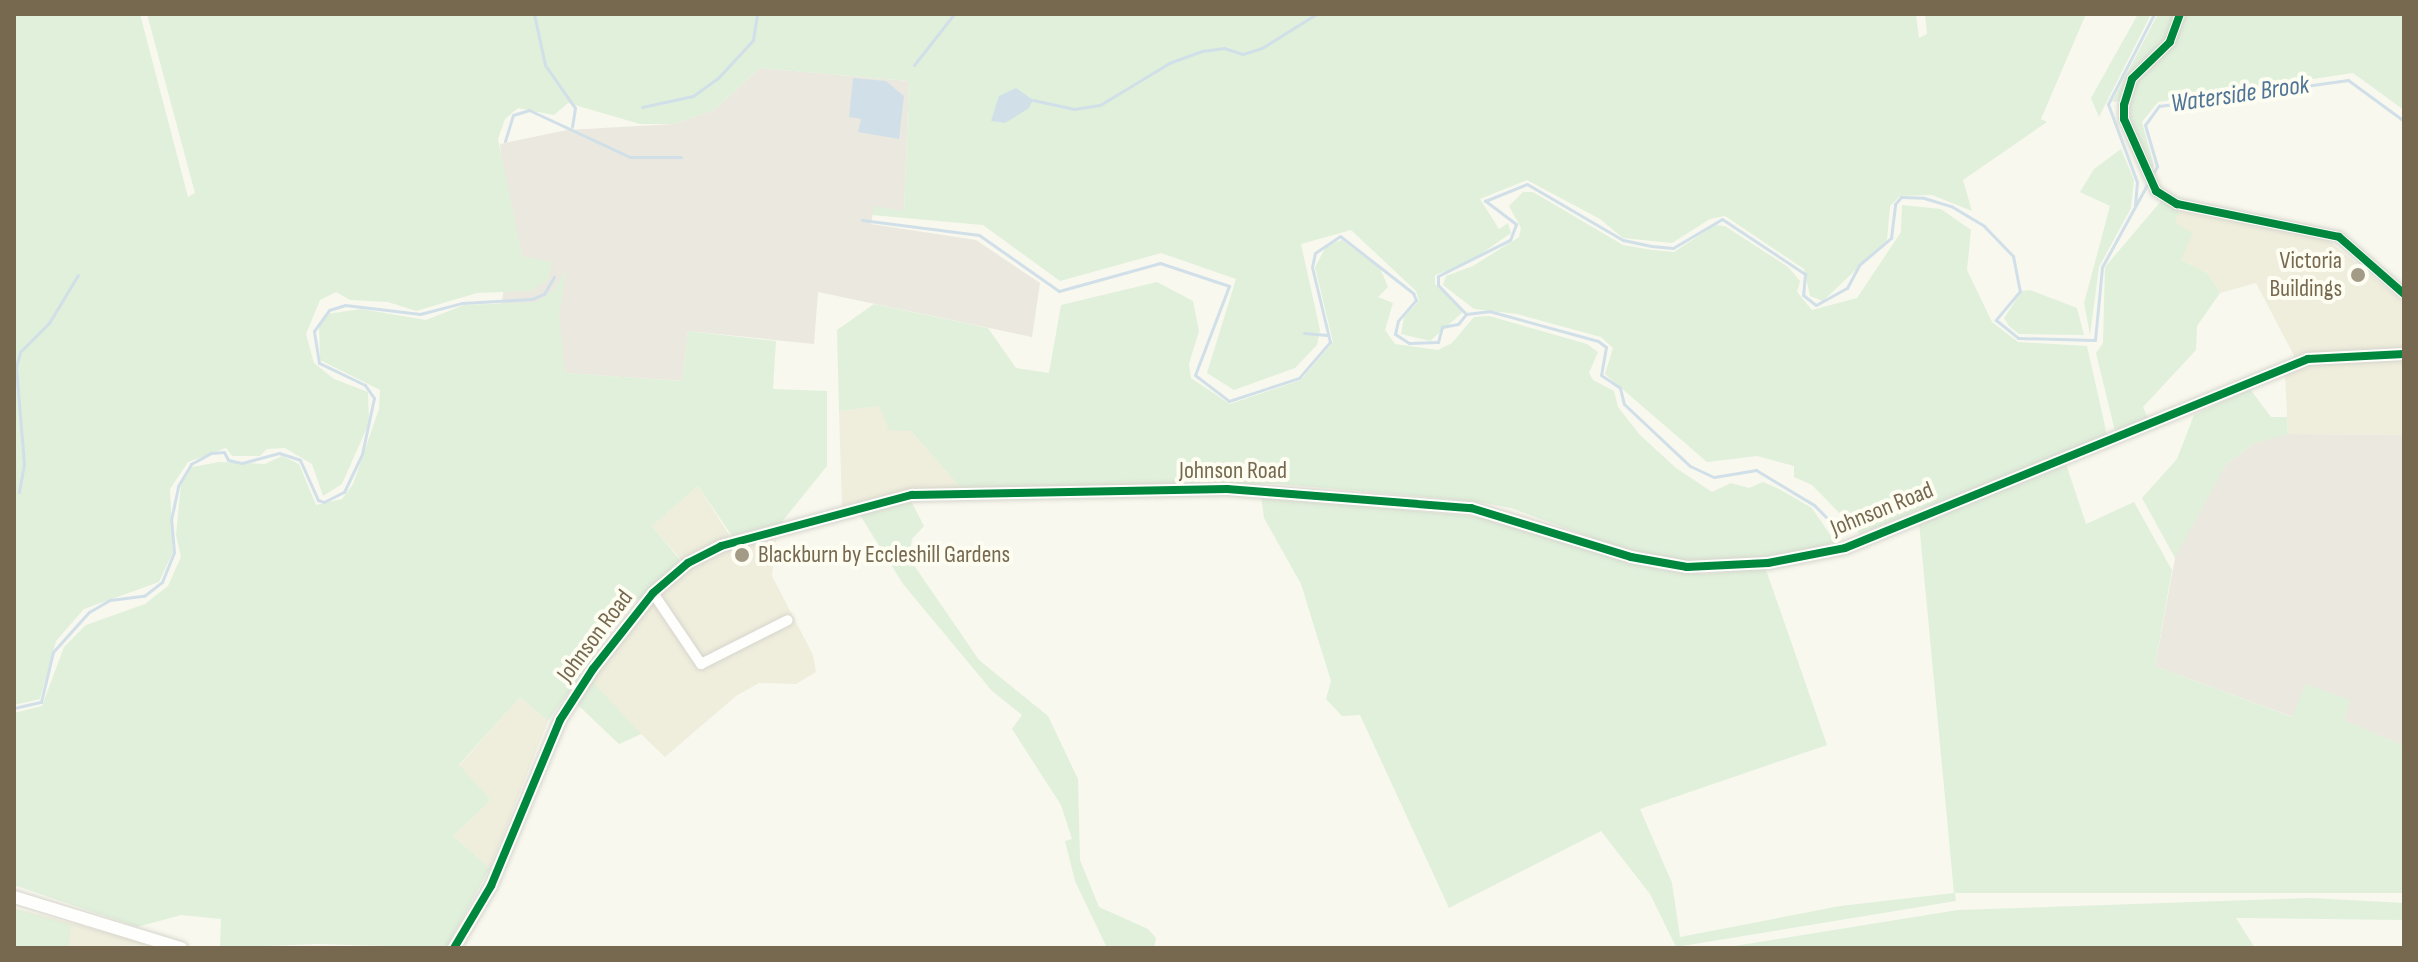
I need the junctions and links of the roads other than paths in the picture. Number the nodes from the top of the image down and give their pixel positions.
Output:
1 (2180, 14) edge
2 (2404, 294) edge
3 (2404, 354) edge
4 (653, 593) junction
5 (788, 620) dead end
6 (14, 897) edge
7 (181, 948) edge
8 (454, 948) edge

1 - 2 street
3 - 4 street, Johnson Road
4 - 5 street
4 - 8 street, Johnson Road
6 - 7 street

